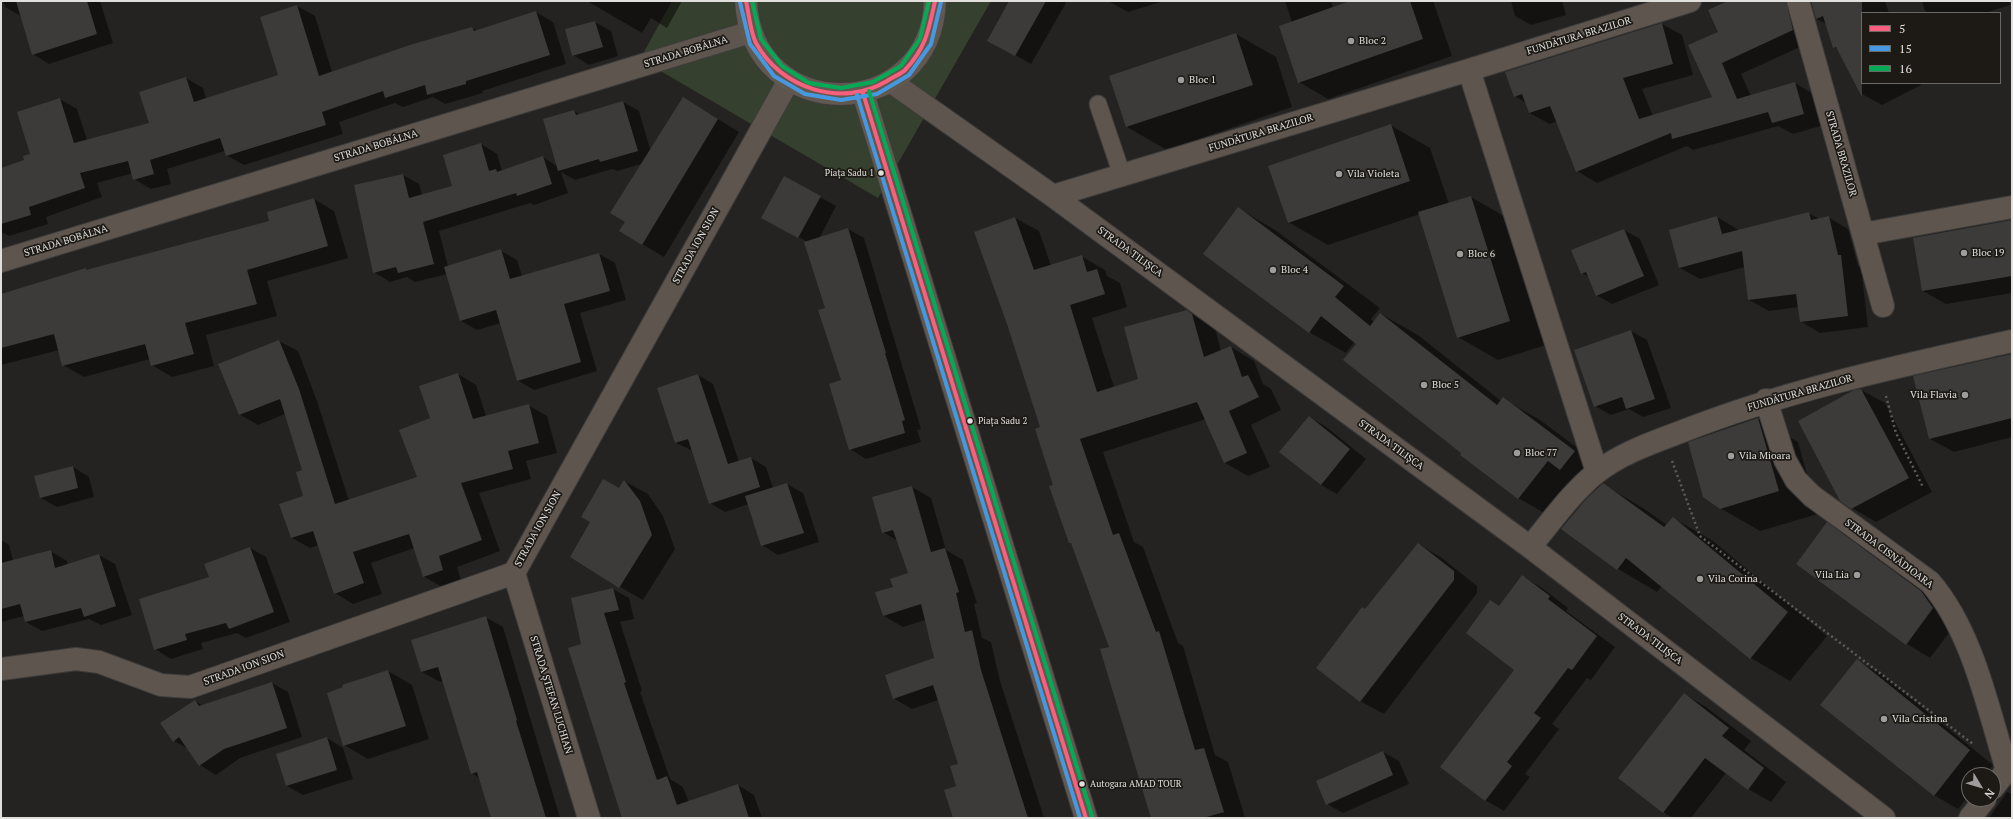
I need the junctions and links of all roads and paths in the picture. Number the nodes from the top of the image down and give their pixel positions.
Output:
1 (746, 1) edge
2 (935, 1) edge
3 (1690, 1) edge
4 (1798, 1) edge
5 (752, 32) junction
6 (1469, 70) junction
7 (789, 80) junction
8 (890, 81) junction
9 (862, 93) junction
10 (1098, 104) dead end
11 (1122, 175) junction
12 (1053, 196) junction
13 (2012, 207) edge
14 (1864, 234) junction
15 (1, 261) edge
16 (1883, 306) dead end
17 (2012, 341) edge
18 (1880, 371) junction
19 (1766, 400) junction
20 (1663, 438) junction
21 (1597, 472) junction
22 (1923, 487) dead end
23 (1530, 547) junction
24 (514, 573) junction
25 (1, 669) edge
26 (1975, 746) dead end
27 (2001, 778) edge
28 (1979, 807) edge
29 (589, 818) edge
30 (1086, 818) edge
31 (1884, 818) edge
32 (1970, 818) edge

1 - 5 main road
2 - 8 main road
3 - 6 street, FUNDĂTURA BRAZILOR
4 - 14 street, STRADA BRAZILOR
5 - 7 main road
5 - 15 street, STRADA BOBÂLNA
6 - 11 street, FUNDĂTURA BRAZILOR
6 - 21 street
7 - 9 main road
7 - 24 street, STRADA ION SION
8 - 9 main road
8 - 12 street, STRADA TILIȘCA
9 - 30 main road
10 - 11 lane
11 - 12 street, FUNDĂTURA BRAZILOR
12 - 23 street, STRADA TILIȘCA
13 - 14 street
14 - 16 street, STRADA BRAZILOR
17 - 18 street, FUNDĂTURA BRAZILOR
18 - 19 street, FUNDĂTURA BRAZILOR
18 - 22 path
19 - 20 street, FUNDĂTURA BRAZILOR
19 - 27 street, STRADA CISNĂDIOARA
20 - 21 street, FUNDĂTURA BRAZILOR
20 - 26 path
21 - 23 street, FUNDĂTURA BRAZILOR
23 - 31 street, STRADA TILIȘCA
24 - 25 street, STRADA ION SION
24 - 29 street, STRADA ȘTEFAN LUCHIAN
28 - 32 street

